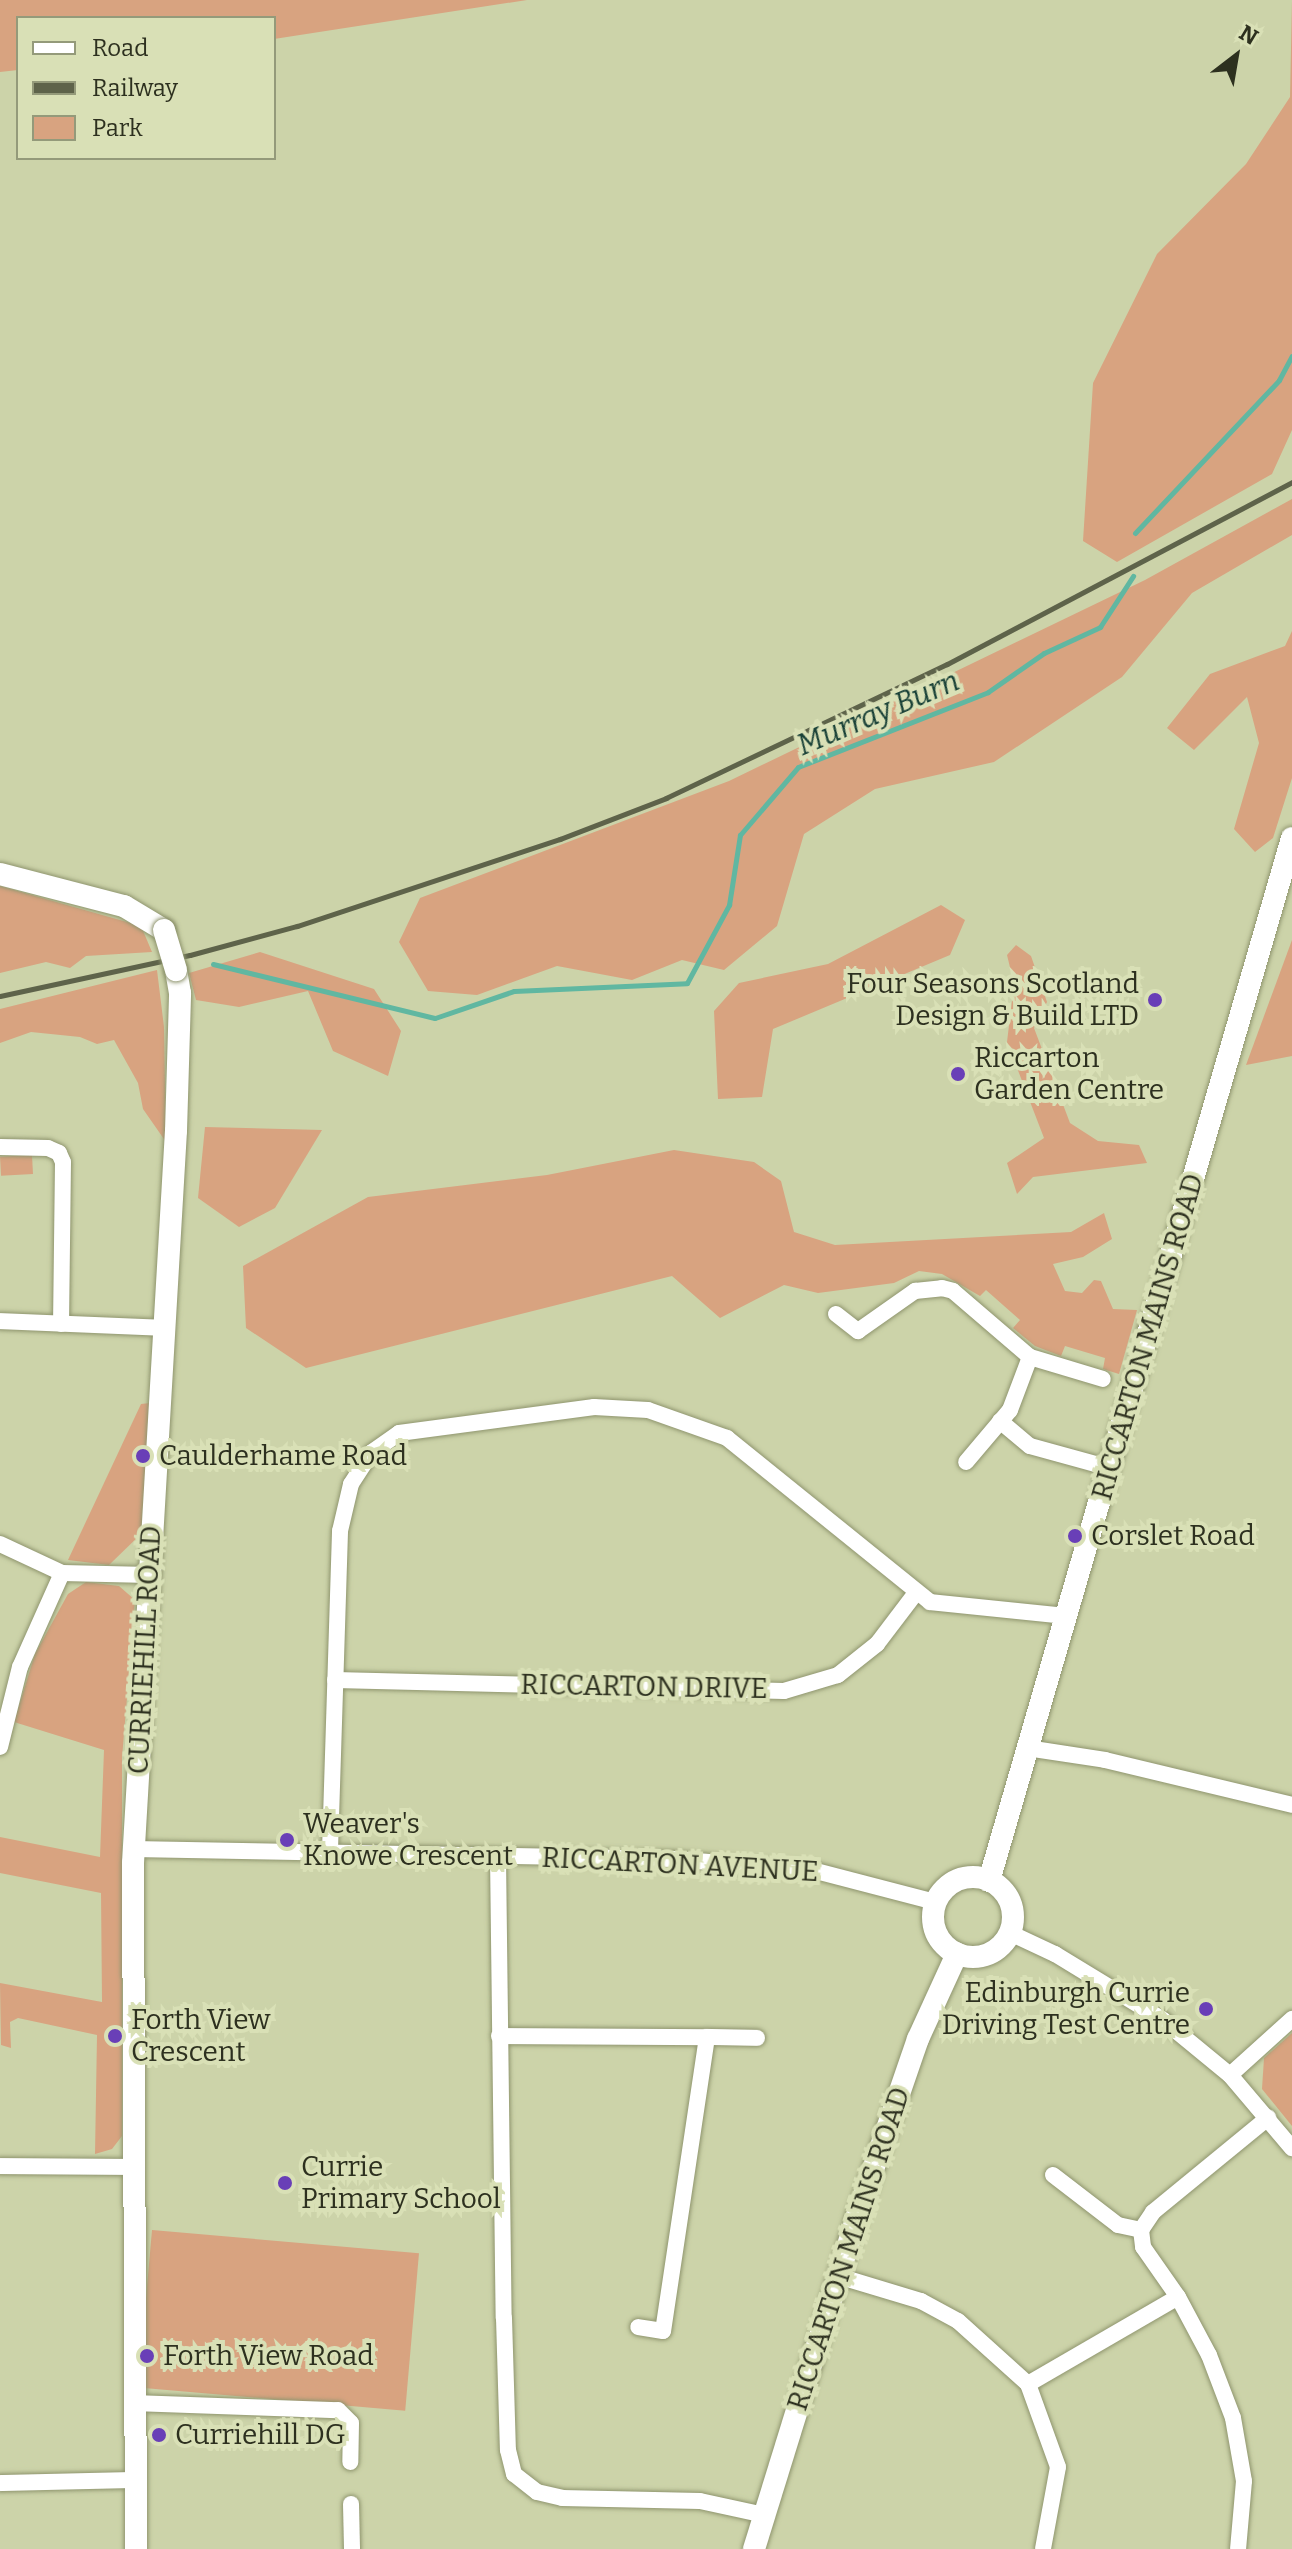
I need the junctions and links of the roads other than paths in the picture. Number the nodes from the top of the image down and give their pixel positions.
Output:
1 (1292, 838) edge
2 (0, 874) edge
3 (0, 1147) edge
4 (836, 1314) dead end
5 (0, 1321) edge
6 (61, 1324) junction
7 (165, 1328) junction
8 (1030, 1357) junction
9 (1103, 1379) dead end
10 (1000, 1421) junction
11 (966, 1462) dead end
12 (1110, 1468) junction
13 (0, 1544) edge
14 (62, 1573) junction
15 (150, 1575) junction
16 (915, 1594) junction
17 (1065, 1616) junction
18 (335, 1680) junction
19 (0, 1747) edge
20 (1027, 1748) junction
21 (1292, 1805) edge
22 (133, 1849) junction
23 (330, 1850) junction
24 (498, 1856) junction
25 (989, 1881) junction
26 (935, 1902) junction
27 (1010, 1933) junction
28 (957, 1954) junction
29 (1292, 2019) edge
30 (499, 2036) junction
31 (707, 2037) junction
32 (757, 2038) dead end
33 (1230, 2075) junction
34 (1268, 2118) junction
35 (1292, 2148) edge
36 (0, 2166) edge
37 (130, 2167) junction
38 (1053, 2175) dead end
39 (1141, 2230) junction
40 (838, 2276) junction
41 (1178, 2297) junction
42 (638, 2327) dead end
43 (1028, 2384) junction
44 (133, 2403) junction
45 (350, 2462) dead end
46 (135, 2480) junction
47 (0, 2483) edge
48 (351, 2504) dead end
49 (765, 2515) junction
50 (136, 2549) edge
51 (342, 2549) edge
52 (352, 2549) edge
53 (754, 2549) edge
54 (1043, 2549) edge
55 (1238, 2549) edge

1 - 12 street, RICCARTON MAINS ROAD
2 - 7 street, CURRIEHILL ROAD, bridge
3 - 6 street
4 - 8 street
5 - 6 street
6 - 7 street
7 - 15 street, CURRIEHILL ROAD
8 - 9 street
8 - 10 street
10 - 11 street
10 - 12 street
12 - 17 street, RICCARTON MAINS ROAD
13 - 14 street
14 - 15 street
14 - 19 street
15 - 22 street, CURRIEHILL ROAD
16 - 17 street
16 - 18 street, RICCARTON DRIVE
16 - 18 street
17 - 20 street, RICCARTON MAINS ROAD
18 - 23 street
20 - 21 street
20 - 25 street, RICCARTON MAINS ROAD
22 - 23 street, RICCARTON AVENUE
22 - 37 street, CURRIEHILL ROAD
23 - 24 street, RICCARTON AVENUE
24 - 26 street, RICCARTON AVENUE
24 - 30 street
25 - 26 street
25 - 27 street
26 - 28 street
27 - 28 street
27 - 33 street
28 - 40 street, RICCARTON MAINS ROAD
29 - 33 street
30 - 31 street
30 - 49 street
31 - 32 street
31 - 42 street
33 - 34 street
34 - 35 street
34 - 39 street
36 - 37 street
37 - 44 street, CURRIEHILL ROAD
38 - 39 street
39 - 41 street
40 - 43 street
40 - 49 street, RICCARTON MAINS ROAD
41 - 43 street
41 - 55 street
43 - 54 street
44 - 45 street
44 - 46 street, CURRIEHILL ROAD
46 - 47 street
46 - 50 street, CURRIEHILL ROAD
48 - 52 street
49 - 53 street, RICCARTON MAINS ROAD
51 - 52 street

